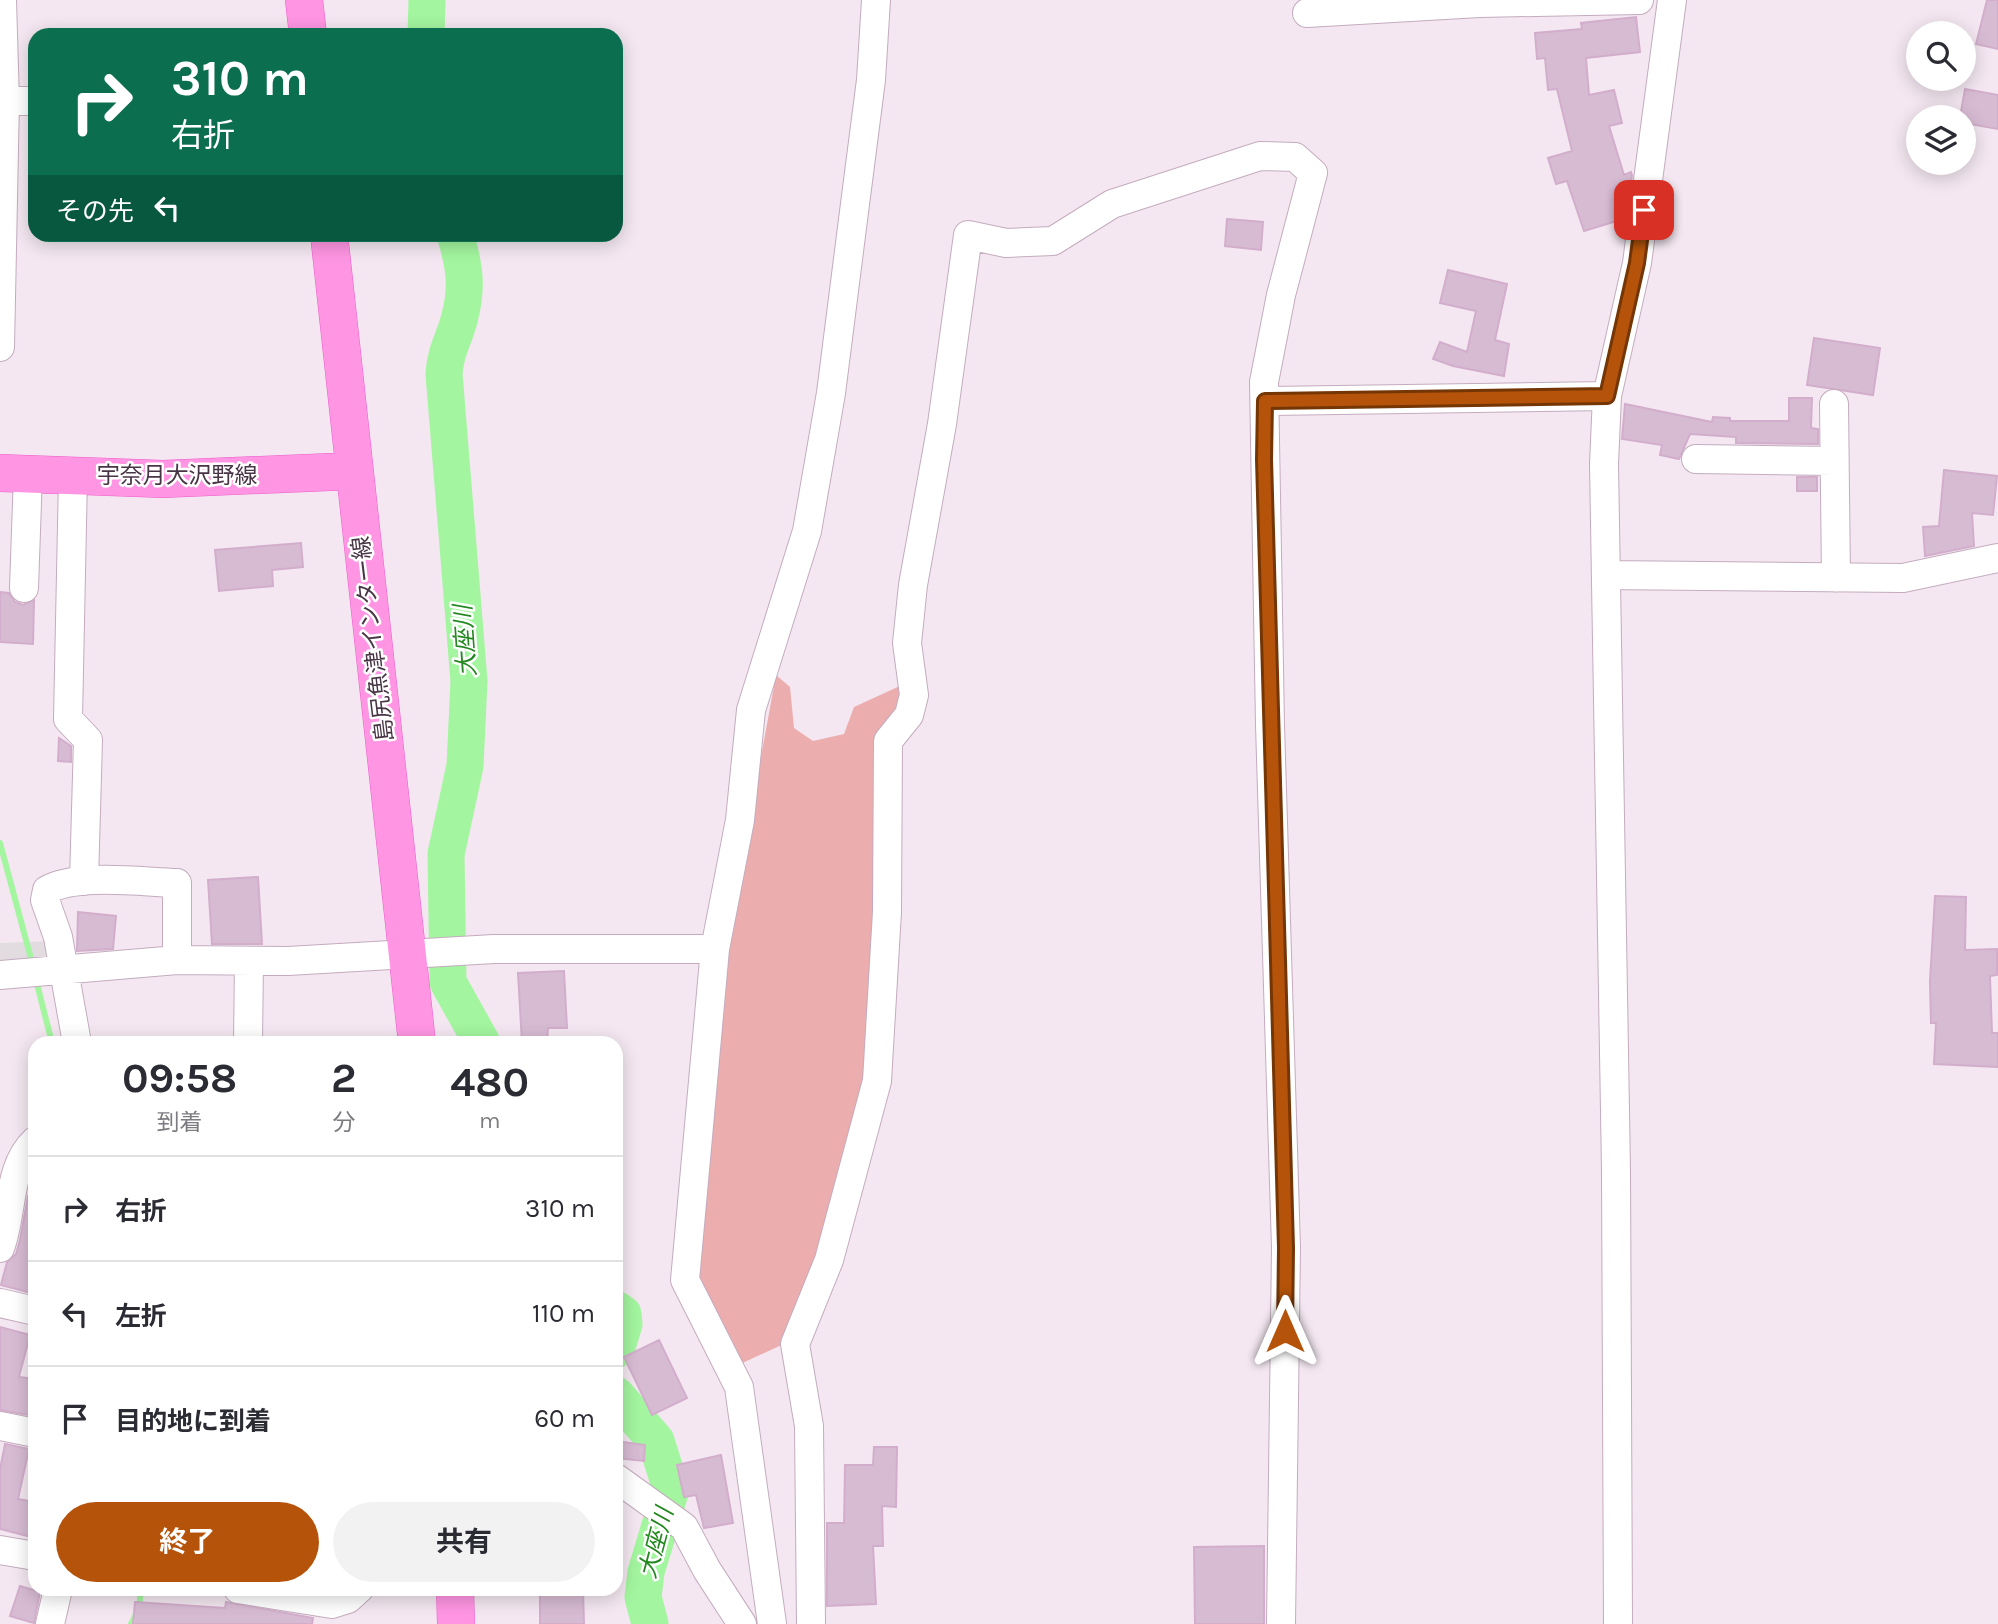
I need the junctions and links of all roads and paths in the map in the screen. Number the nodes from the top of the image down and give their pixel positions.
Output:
1 (2, 0) edge
2 (304, 0) edge
3 (876, 0) edge
4 (1639, 0) edge
5 (1672, 0) edge
6 (1479, 2) edge
7 (1307, 13) dead end
8 (307, 28) edge
9 (5, 101) junction
10 (28, 101) edge
11 (330, 242) edge
12 (0, 347) edge
13 (1607, 396) junction
14 (1265, 401) junction
15 (1834, 404) dead end
16 (1696, 459) dead end
17 (1834, 461) junction
18 (354, 471) junction
19 (14, 474) edge
20 (73, 476) junction
21 (1998, 558) edge
22 (1605, 575) junction
23 (1836, 578) junction
24 (24, 588) dead end
25 (84, 881) junction
26 (715, 949) junction
27 (410, 955) junction
28 (177, 960) junction
29 (249, 961) junction
30 (62, 969) junction
31 (0, 975) edge
32 (76, 1036) edge
33 (248, 1036) edge
34 (417, 1036) edge
35 (28, 1153) edge
36 (0, 1248) edge
37 (0, 1303) edge
38 (28, 1309) edge
39 (0, 1426) edge
40 (28, 1432) edge
41 (623, 1483) edge
42 (0, 1550) edge
43 (28, 1555) edge
44 (56, 1596) edge
45 (282, 1596) edge
46 (351, 1596) edge
47 (455, 1596) edge
48 (50, 1624) edge
49 (456, 1624) edge
50 (742, 1624) edge
51 (772, 1624) edge
52 (811, 1624) edge
53 (1281, 1624) edge
54 (1618, 1624) edge

1 - 9 street
2 - 8 main road
3 - 26 street
4 - 6 street
5 - 13 street
6 - 7 street
9 - 10 street
9 - 12 street
11 - 18 main road, 島尻魚津インター線
13 - 14 street
13 - 22 street
14 - 52 street
14 - 53 street
15 - 17 street
16 - 17 street
17 - 23 street
18 - 20 main road, 宇奈月大沢野線
18 - 27 main road, 島尻魚津インター線
19 - 20 main road, 宇奈月大沢野線
19 - 24 street
20 - 25 street
21 - 23 street
22 - 23 street
22 - 54 street
25 - 28 street
25 - 30 street
26 - 27 street
26 - 51 street
27 - 29 street
27 - 34 main road, 島尻魚津インター線
28 - 29 street
28 - 30 street
29 - 33 street
30 - 31 street
30 - 32 street
35 - 36 street
37 - 38 street
39 - 40 street
41 - 50 street
42 - 43 street
44 - 48 street
45 - 46 street
47 - 49 main road

